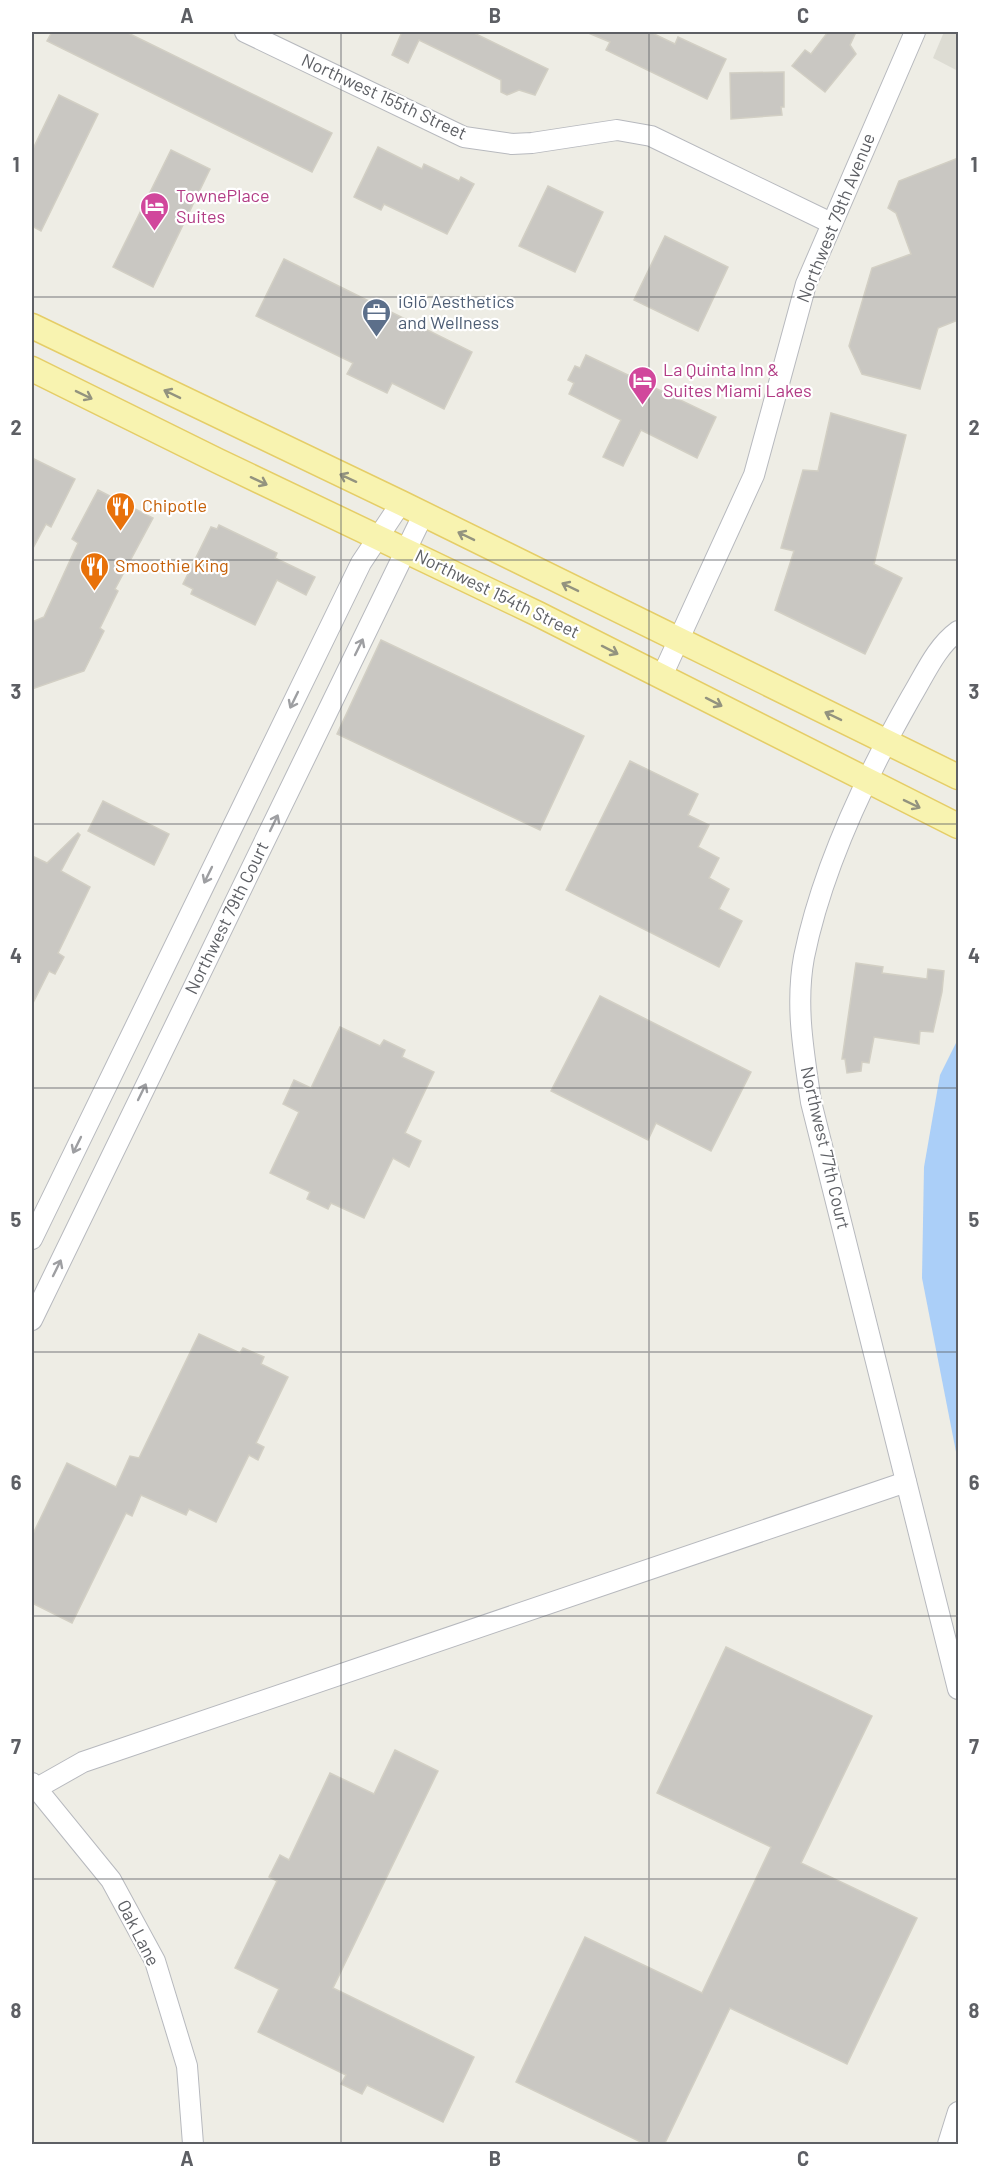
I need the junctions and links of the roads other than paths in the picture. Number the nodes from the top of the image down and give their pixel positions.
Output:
1 (245, 32) edge
2 (915, 32) edge
3 (831, 223) junction
4 (32, 326) edge
5 (32, 369) edge
6 (401, 503) junction
7 (423, 515) junction
8 (379, 536) junction
9 (406, 550) junction
10 (958, 632) edge
11 (679, 641) junction
12 (662, 676) junction
13 (885, 742) junction
14 (958, 777) edge
15 (866, 781) junction
16 (958, 826) edge
17 (32, 1239) edge
18 (32, 1320) edge
19 (906, 1482) junction
20 (958, 1689) edge
21 (34, 1785) edge
22 (958, 2112) edge
23 (193, 2145) edge
24 (948, 2145) edge

1 - 3 street, Northwest 155th Street
2 - 3 street, Northwest 79th Avenue
3 - 11 street, Northwest 79th Avenue
6 -> 4 main road
5 -> 8 main road, Northwest 154th Street
6 - 7 main road
6 - 8 street, Northwest 79th Court
7 - 9 street, Northwest 79th Court
11 -> 7 main road
8 - 9 main road, Northwest 154th Street
8 -> 17 street, Northwest 79th Court
9 -> 12 main road, Northwest 154th Street
18 -> 9 street, Northwest 79th Court
10 - 13 street, Northwest 77th Court
11 - 12 street, Northwest 79th Avenue
13 -> 11 main road
12 -> 15 main road, Northwest 154th Street
13 - 14 main road
13 - 15 street, Northwest 77th Court
15 -> 16 main road, Northwest 154th Street
15 - 19 street, Northwest 77th Court
19 - 20 street, Northwest 77th Court
19 - 21 street
21 - 23 street, Oak Lane
22 - 24 street

